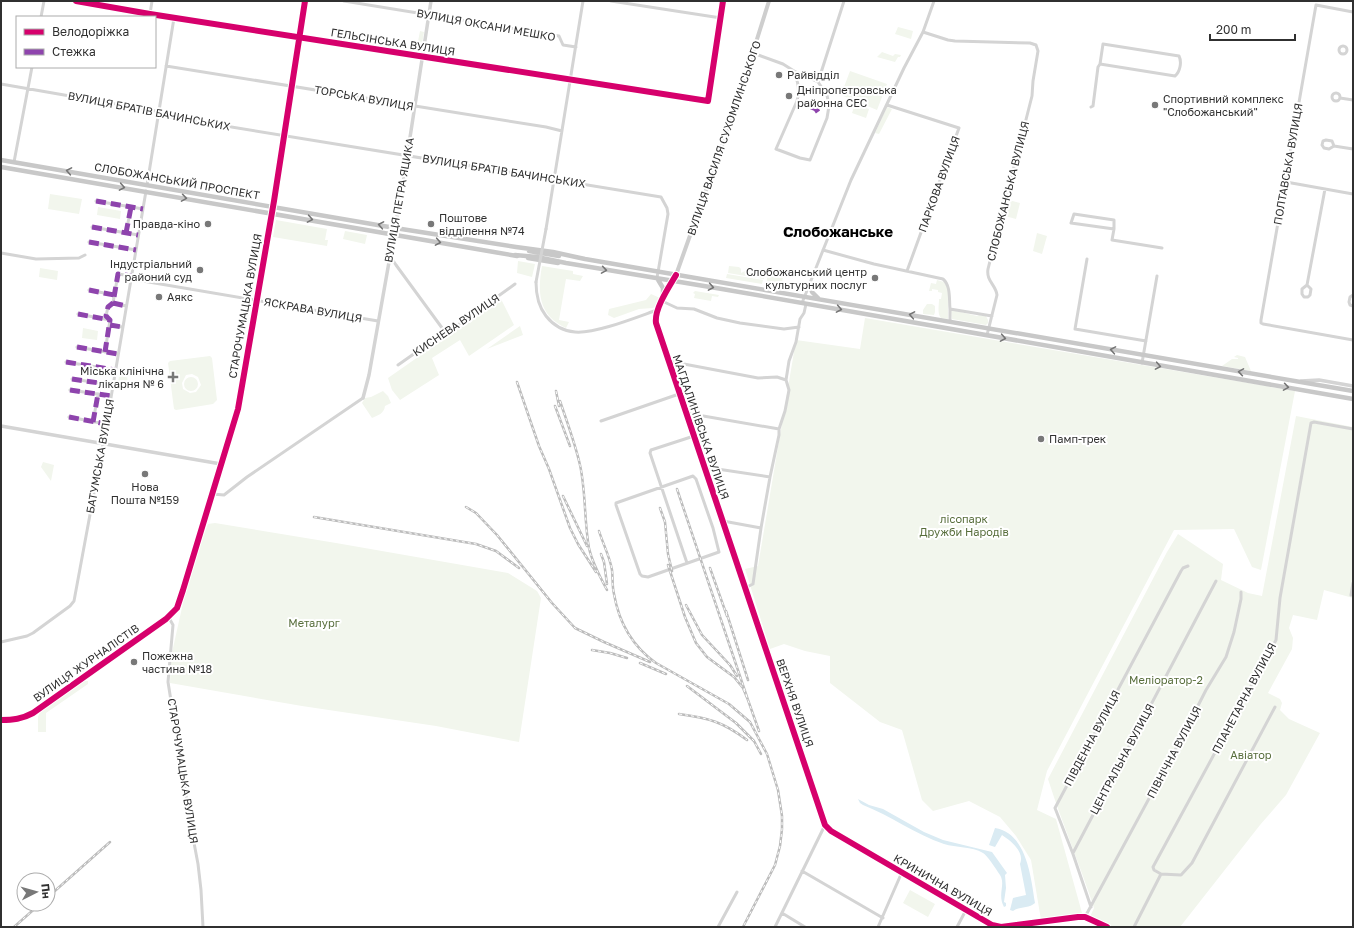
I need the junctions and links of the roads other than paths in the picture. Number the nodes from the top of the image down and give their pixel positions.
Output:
1 (44, 1) edge
2 (76, 1) edge
3 (152, 1) edge
4 (306, 1) edge
5 (344, 1) edge
6 (431, 1) edge
7 (583, 1) edge
8 (611, 1) edge
9 (640, 1) edge
10 (723, 1) edge
11 (769, 1) edge
12 (844, 1) edge
13 (934, 1) edge
14 (639, 6) junction
15 (1353, 12) edge
16 (150, 14) junction
17 (429, 14) junction
18 (41, 16) edge
19 (174, 18) junction
20 (720, 18) junction
21 (923, 32) junction
22 (300, 37) junction
23 (576, 48) junction
24 (1347, 50) dead end
25 (1353, 52) edge
26 (753, 53) junction
27 (422, 57) junction
28 (1100, 64) junction
29 (166, 66) junction
30 (32, 68) edge
31 (794, 71) junction
32 (801, 74) junction
33 (797, 78) junction
34 (570, 80) junction
35 (818, 82) junction
36 (1, 84) edge
37 (292, 86) junction
38 (28, 88) junction
39 (1340, 98) dead end
40 (1353, 100) edge
41 (887, 105) junction
42 (414, 106) junction
43 (1091, 107) dead end
44 (158, 113) junction
45 (562, 131) junction
46 (285, 135) junction
47 (1334, 146) dead end
48 (1353, 149) edge
49 (407, 155) junction
50 (1, 160) edge
51 (14, 162) junction
52 (1, 167) edge
53 (554, 179) junction
54 (1286, 182) junction
55 (147, 185) junction
56 (1325, 189) junction
57 (146, 191) junction
58 (1353, 194) edge
59 (96, 201) dead end
60 (273, 206) junction
61 (131, 207) junction
62 (143, 209) junction
63 (272, 213) junction
64 (92, 227) dead end
65 (395, 228) junction
66 (1114, 229) junction
67 (126, 233) junction
68 (394, 234) junction
69 (138, 235) junction
70 (89, 242) dead end
71 (1162, 248) dead end
72 (136, 250) junction
73 (823, 250) junction
74 (1, 253) edge
75 (391, 253) junction
76 (85, 256) dead end
77 (1087, 259) dead end
78 (908, 271) junction
79 (658, 272) junction
80 (676, 275) junction
81 (1157, 276) dead end
82 (131, 277) junction
83 (657, 278) junction
84 (673, 280) junction
85 (515, 284) dead end
86 (810, 284) junction
87 (1308, 285) dead end
88 (88, 290) dead end
89 (114, 295) junction
90 (1353, 295) edge
91 (805, 297) junction
92 (819, 299) junction
93 (257, 300) junction
94 (662, 300) junction
95 (113, 303) junction
96 (804, 303) junction
97 (126, 306) junction
98 (1353, 306) edge
99 (950, 309) junction
100 (657, 310) junction
101 (78, 314) dead end
102 (992, 316) junction
103 (110, 320) junction
104 (378, 321) junction
105 (950, 322) junction
106 (110, 324) junction
107 (122, 327) junction
108 (799, 328) junction
109 (988, 329) junction
110 (445, 332) junction
111 (987, 335) junction
112 (1353, 340) edge
113 (1146, 341) junction
114 (78, 347) dead end
115 (105, 352) junction
116 (118, 354) junction
117 (1143, 356) junction
118 (668, 360) junction
119 (66, 362) dead end
120 (1142, 363) junction
121 (398, 365) dead end
122 (115, 370) junction
123 (72, 379) dead end
124 (786, 380) junction
125 (1295, 381) junction
126 (112, 386) junction
127 (1353, 386) edge
128 (70, 390) dead end
129 (1353, 391) edge
130 (98, 394) junction
131 (680, 394) junction
132 (111, 396) junction
133 (363, 398) joint
134 (1353, 399) edge
135 (686, 413) junction
136 (69, 418) dead end
137 (93, 422) junction
138 (601, 422) dead end
139 (106, 424) junction
140 (1, 426) edge
141 (1351, 428) edge
142 (779, 429) junction
143 (694, 436) junction
144 (103, 444) junction
145 (221, 464) junction
146 (704, 467) junction
147 (770, 478) junction
148 (662, 488) junction
149 (212, 494) junction
150 (723, 521) junction
151 (761, 528) junction
152 (687, 563) junction
153 (1188, 566) dead end
154 (1216, 581) dead end
155 (1353, 583) edge
156 (745, 588) junction
157 (1241, 592) dead end
158 (1351, 595) dead end
159 (177, 608) joint
160 (168, 616) junction
161 (1, 642) edge
162 (1275, 707) dead end
163 (1, 720) edge
164 (825, 825) junction
165 (1073, 854) junction
166 (802, 871) junction
167 (902, 872) junction
168 (1161, 874) junction
169 (737, 892) dead end
170 (1091, 907) junction
171 (966, 910) junction
172 (782, 913) junction
173 (1085, 917) junction
174 (883, 918) junction
175 (203, 927) edge
176 (718, 927) edge
177 (774, 927) edge
178 (805, 927) edge
179 (878, 927) edge
180 (957, 927) edge
181 (1107, 927) edge
182 (1134, 927) edge

1 - 18 street
2 - 16 street, ГЕЛЬСІНСЬКА ВУЛИЦЯ
3 - 16 street
4 - 22 street, СТАРОЧУМАЦЬКА ВУЛИЦЯ
5 - 17 street, ВУЛИЦЯ ОКСАНИ МЕШКО
6 - 17 street, ВУЛИЦЯ ПЕТРА ЯЦИКА
7 - 23 street
8 - 14 street
9 - 14 street
10 - 20 street
11 - 26 main road, ВУЛИЦЯ ВАСИЛЯ СУХОМЛИНСЬКОГО
12 - 35 street
13 - 21 street
14 - 20 street
15 - 54 street, ПОЛТАВСЬКА ВУЛИЦЯ
16 - 19 street, ГЕЛЬСІНСЬКА ВУЛИЦЯ
17 - 23 street, ВУЛИЦЯ ОКСАНИ МЕШКО
17 - 27 street, ВУЛИЦЯ ПЕТРА ЯЦИКА
19 - 22 street, ГЕЛЬСІНСЬКА ВУЛИЦЯ
19 - 29 street
20 - 34 street, ГЕЛЬСІНСЬКА ВУЛИЦЯ
21 - 41 street
21 - 102 street, СЛОБОЖАНСЬКА ВУЛИЦЯ
22 - 27 street, ГЕЛЬСІНСЬКА ВУЛИЦЯ
22 - 37 street, СТАРОЧУМАЦЬКА ВУЛИЦЯ
23 - 34 street
24 - 25 street
26 - 31 street
26 - 80 main road, ВУЛИЦЯ ВАСИЛЯ СУХОМЛИНСЬКОГО
27 - 34 street, ГЕЛЬСІНСЬКА ВУЛИЦЯ
27 - 42 street, ВУЛИЦЯ ПЕТРА ЯЦИКА
28 - 28 street
28 - 43 street
29 - 37 street, ТОРСЬКА ВУЛИЦЯ
29 - 44 street
30 - 38 street
31 - 32 street
31 - 33 street
32 - 33 street
32 - 35 street
33 - 35 street
34 - 45 street
36 - 38 street, ВУЛИЦЯ БРАТІВ БАЧИНСЬКИХ
37 - 42 street, ТОРСЬКА ВУЛИЦЯ
37 - 46 street, СТАРОЧУМАЦЬКА ВУЛИЦЯ
38 - 44 street, ВУЛИЦЯ БРАТІВ БАЧИНСЬКИХ
38 - 51 street
39 - 40 street
41 - 73 street
41 - 78 street, ПАРКОВА ВУЛИЦЯ
42 - 45 street, ТОРСЬКА ВУЛИЦЯ
42 - 49 street, ВУЛИЦЯ ПЕТРА ЯЦИКА
44 - 46 street, ВУЛИЦЯ БРАТІВ БАЧИНСЬКИХ
44 - 55 street
45 - 53 street
46 - 49 street, ВУЛИЦЯ БРАТІВ БАЧИНСЬКИХ
46 - 60 street, СТАРОЧУМАЦЬКА ВУЛИЦЯ
47 - 48 street
49 - 53 street, ВУЛИЦЯ БРАТІВ БАЧИНСЬКИХ
49 - 65 street, ВУЛИЦЯ ПЕТРА ЯЦИКА
50 - 51 main road, СЛОБОЖАНСЬКИЙ ПРОСПЕКТ
55 -> 51 main road, СЛОБОЖАНСЬКИЙ ПРОСПЕКТ
52 -> 57 main road, СЛОБОЖАНСЬКИЙ ПРОСПЕКТ
53 - 79 street, ВУЛИЦЯ БРАТІВ БАЧИНСЬКИХ
53 - 100 street, bridge
54 - 56 street
54 - 112 street, ПОЛТАВСЬКА ВУЛИЦЯ
55 - 60 main road, СЛОБОЖАНСЬКИЙ ПРОСПЕКТ
56 - 58 street
56 - 87 street
57 - 62 street, БАТУМСЬКА ВУЛИЦЯ
57 -> 63 main road, СЛОБОЖАНСЬКИЙ ПРОСПЕКТ
59 - 61 street
60 - 63 street, СТАРОЧУМАЦЬКА ВУЛИЦЯ
65 -> 60 main road, СЛОБОЖАНСЬКИЙ ПРОСПЕКТ
61 - 62 street
61 - 67 street
62 - 69 street, БАТУМСЬКА ВУЛИЦЯ
63 -> 68 main road, СЛОБОЖАНСЬКИЙ ПРОСПЕКТ
63 - 93 street, СТАРОЧУМАЦЬКА ВУЛИЦЯ
64 - 67 street
65 - 68 street, ВУЛИЦЯ ПЕТРА ЯЦИКА
65 - 79 main road, СЛОБОЖАНСЬКИЙ ПРОСПЕКТ
66 - 66 street
66 - 71 street
67 - 69 street
68 - 75 street, ВУЛИЦЯ ПЕТРА ЯЦИКА
68 -> 83 main road, СЛОБОЖАНСЬКИЙ ПРОСПЕКТ
69 - 72 street, БАТУМСЬКА ВУЛИЦЯ
70 - 72 street
72 - 82 street, БАТУМСЬКА ВУЛИЦЯ
73 - 78 street
73 - 86 street
74 - 76 street
75 - 104 street, ВУЛИЦЯ ПЕТРА ЯЦИКА
75 - 110 street
77 - 113 street
78 - 99 street
79 - 80 main road, СЛОБОЖАНСЬКИЙ ПРОСПЕКТ
79 - 83 street, ВУЛИЦЯ БРАТІВ БАЧИНСЬКИХ
80 - 84 street
80 - 91 main road, СЛОБОЖАНСЬКИЙ ПРОСПЕКТ
81 - 113 street
82 - 89 street
82 - 93 street, ЯСКРАВА ВУЛИЦЯ
82 - 97 street, БАТУМСЬКА ВУЛИЦЯ
83 - 84 main road, СЛОБОЖАНСЬКИЙ ПРОСПЕКТ
83 - 94 main road
84 - 94 street
84 -> 96 main road, СЛОБОЖАНСЬКИЙ ПРОСПЕКТ
85 - 110 street, КИСНЕВА ВУЛИЦЯ
86 - 91 street
86 - 92 main road
88 - 89 street
89 - 95 street
90 - 98 street
91 - 92 main road, СЛОБОЖАНСЬКИЙ ПРОСПЕКТ
91 - 96 street
105 -> 92 main road, СЛОБОЖАНСЬКИЙ ПРОСПЕКТ
93 - 104 street, ЯСКРАВА ВУЛИЦЯ
93 - 145 street, СТАРОЧУМАЦЬКА ВУЛИЦЯ
94 - 100 street
94 - 108 street
95 - 97 street
95 - 103 street
96 - 108 street
96 -> 111 main road, СЛОБОЖАНСЬКИЙ ПРОСПЕКТ
97 - 107 street, БАТУМСЬКА ВУЛИЦЯ
99 - 102 street
99 - 105 street
100 - 118 street, МАГДАЛИНІВСЬКА ВУЛИЦЯ
101 - 103 street
102 - 109 street, СЛОБОЖАНСЬКА ВУЛИЦЯ
103 - 106 street
104 - 133 street, ВУЛИЦЯ ПЕТРА ЯЦИКА
105 - 109 main road, СЛОБОЖАНСЬКИЙ ПРОСПЕКТ
106 - 107 street
106 - 115 street
107 - 116 street, БАТУМСЬКА ВУЛИЦЯ
108 - 124 street
109 - 111 street, СЛОБОЖАНСЬКА ВУЛИЦЯ
117 -> 109 main road, СЛОБОЖАНСЬКИЙ ПРОСПЕКТ
110 - 121 street, КИСНЕВА ВУЛИЦЯ
111 -> 120 main road, СЛОБОЖАНСЬКИЙ ПРОСПЕКТ
113 - 117 street
114 - 115 street
115 - 116 street
116 - 122 street, БАТУМСЬКА ВУЛИЦЯ
117 - 120 street
125 -> 117 main road, СЛОБОЖАНСЬКИЙ ПРОСПЕКТ
118 - 124 street
118 - 131 street, МАГДАЛИНІВСЬКА ВУЛИЦЯ
119 - 122 street
120 -> 134 main road, СЛОБОЖАНСЬКИЙ ПРОСПЕКТ
122 - 126 street, БАТУМСЬКА ВУЛИЦЯ
123 - 126 street
124 - 142 street
125 - 127 street
125 - 129 main road, СЛОБОЖАНСЬКИЙ ПРОСПЕКТ
126 - 132 street, БАТУМСЬКА ВУЛИЦЯ
128 - 130 street
130 - 132 street
130 - 137 street
131 - 135 street, МАГДАЛИНІВСЬКА ВУЛИЦЯ
131 - 138 street
132 - 139 street, БАТУМСЬКА ВУЛИЦЯ
133 - 149 street
135 - 142 street
135 - 143 street, МАГДАЛИНІВСЬКА ВУЛИЦЯ
136 - 137 street
137 - 139 street
139 - 144 street, БАТУМСЬКА ВУЛИЦЯ
140 - 144 street
141 - 168 street, ПЛАНЕТАРНА ВУЛИЦЯ
142 - 147 street
143 - 146 street, МАГДАЛИНІВСЬКА ВУЛИЦЯ
143 - 148 street
144 - 145 street
144 - 161 street, БАТУМСЬКА ВУЛИЦЯ
145 - 149 street, СТАРОЧУМАЦЬКА ВУЛИЦЯ
146 - 147 street
146 - 150 street, МАГДАЛИНІВСЬКА ВУЛИЦЯ
147 - 151 street
148 - 152 street
148 - 152 street
148 - 152 street
149 - 159 street, СТАРОЧУМАЦЬКА ВУЛИЦЯ
150 - 151 street
150 - 156 street, МАГДАЛИНІВСЬКА ВУЛИЦЯ
151 - 156 street
153 - 165 street, ПІВДЕННА ВУЛИЦЯ
154 - 165 street, ЦЕНТРАЛЬНА ВУЛИЦЯ
155 - 158 street
156 - 164 street, ВЕРХНЯ ВУЛИЦЯ
157 - 170 street, ПІВНІЧНА ВУЛИЦЯ
159 - 160 street, ВУЛИЦЯ ЖУРНАЛІСТІВ
160 - 163 street, ВУЛИЦЯ ЖУРНАЛІСТІВ
160 - 175 street, СТАРОЧУМАЦЬКА ВУЛИЦЯ
162 - 168 street
164 - 166 street
164 - 167 street, КРИНИЧНА ВУЛИЦЯ
165 - 170 street
166 - 172 street
166 - 174 street
167 - 171 street, КРИНИЧНА ВУЛИЦЯ
167 - 174 street
168 - 182 street
169 - 176 street
170 - 173 street, ПІВНІЧНА ВУЛИЦЯ
171 - 173 street, КРИНИЧНА ВУЛИЦЯ
171 - 180 street
172 - 177 street
172 - 178 street
173 - 181 street, КРИНИЧНА ВУЛИЦЯ
174 - 179 street

